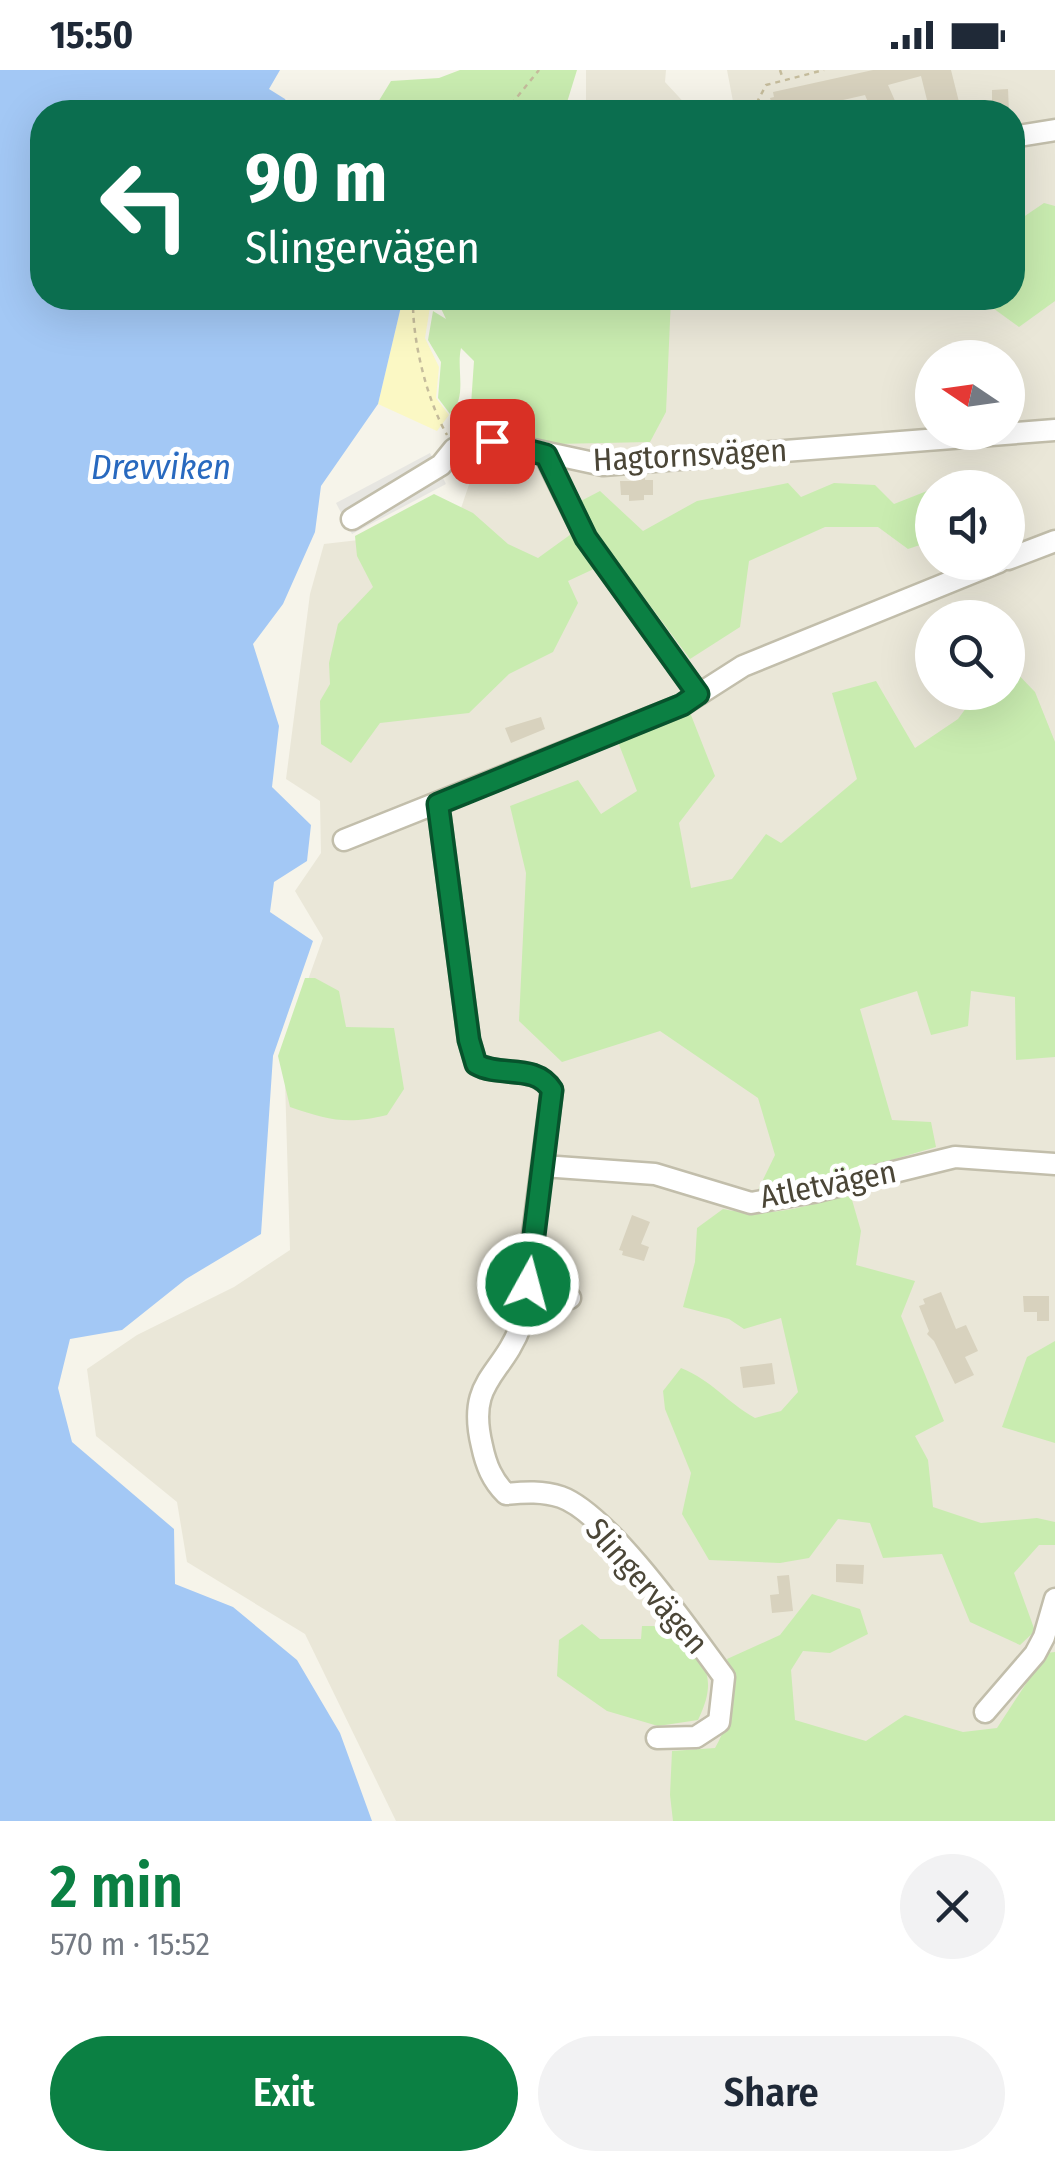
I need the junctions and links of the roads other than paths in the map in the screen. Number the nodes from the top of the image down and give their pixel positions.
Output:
1 (1055, 130) edge
2 (1025, 135) edge
3 (1055, 430) edge
4 (546, 455) junction
5 (352, 519) dead end
6 (1055, 541) edge
7 (1025, 552) edge
8 (953, 580) edge
9 (698, 694) junction
10 (438, 804) junction
11 (344, 840) dead end
12 (1055, 1164) edge
13 (543, 1166) junction
14 (528, 1284) junction
15 (570, 1298) dead end
16 (1055, 1599) edge
17 (985, 1712) dead end
18 (657, 1738) dead end

1 - 2 street
3 - 4 street, Hagtornsvägen
4 - 5 street, Hagtornsvägen
4 - 9 street
6 - 7 street
8 - 9 street
9 - 10 street
10 - 11 street
10 - 13 street, Slingervägen
12 - 13 street, Atletvägen
13 - 14 street, Slingervägen
14 - 15 street
14 - 18 street, Slingervägen
16 - 17 street

